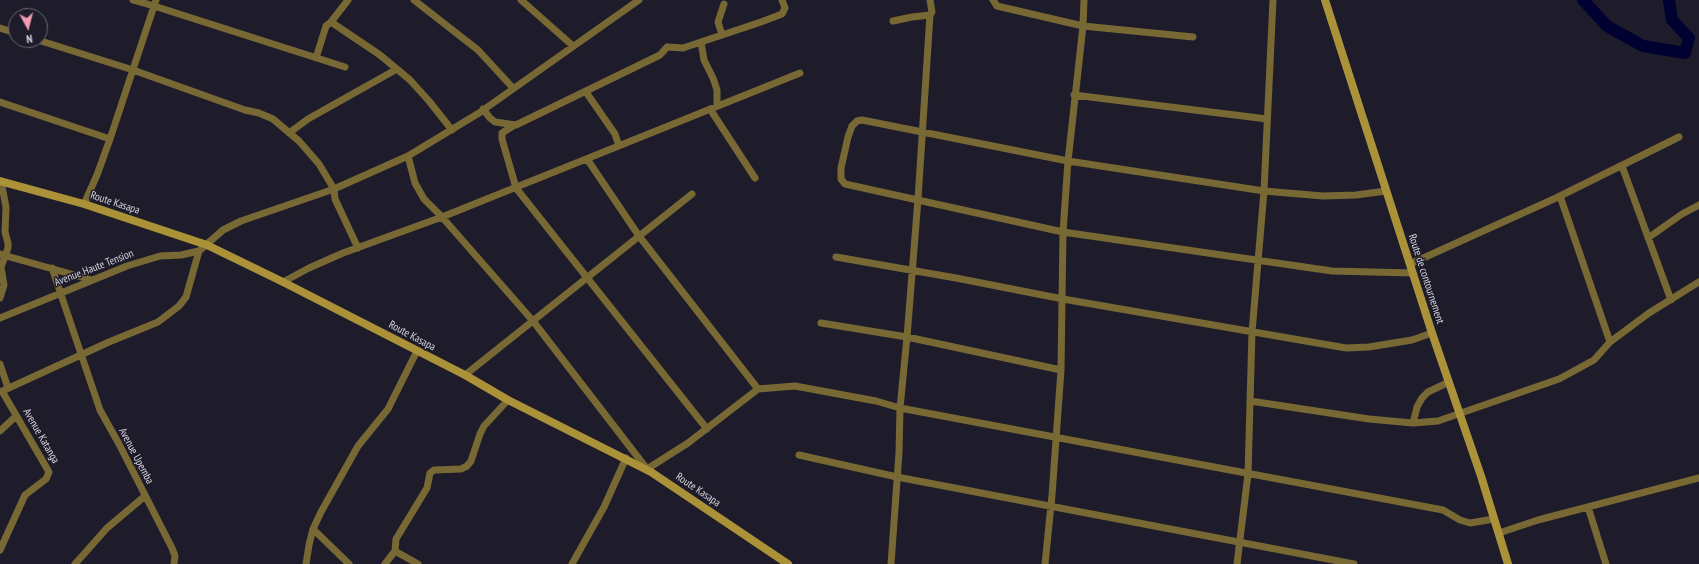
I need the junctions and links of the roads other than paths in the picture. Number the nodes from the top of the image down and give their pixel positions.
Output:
1 (133, 0) edge
2 (348, 0) edge
3 (414, 0) edge
4 (521, 0) edge
5 (782, 0) edge
6 (930, 0) edge
7 (993, 0) edge
8 (1084, 0) edge
9 (1273, 0) edge
10 (1325, 0) edge
11 (633, 1) edge
12 (155, 3) edge
13 (724, 4) dead end
14 (930, 15) junction
15 (893, 21) dead end
16 (331, 22) junction
17 (1083, 26) junction
18 (722, 35) junction
19 (1193, 37) dead end
20 (701, 42) junction
21 (48, 43) edge
22 (573, 46) junction
23 (316, 58) junction
24 (345, 67) dead end
25 (397, 69) junction
26 (134, 70) junction
27 (800, 73) dead end
28 (513, 88) junction
29 (586, 92) junction
30 (1074, 95) junction
31 (0, 102) edge
32 (717, 106) junction
33 (483, 109) junction
34 (710, 109) junction
35 (1267, 119) junction
36 (513, 126) junction
37 (452, 130) junction
38 (289, 133) junction
39 (922, 133) junction
40 (1679, 137) dead end
41 (110, 139) junction
42 (619, 146) junction
43 (408, 156) junction
44 (587, 159) junction
45 (1068, 161) junction
46 (1622, 166) junction
47 (755, 178) dead end
48 (1, 181) edge
49 (516, 188) junction
50 (334, 189) junction
51 (1264, 191) junction
52 (1386, 191) junction
53 (692, 194) dead end
54 (1560, 196) junction
55 (918, 199) junction
56 (84, 204) junction
57 (1699, 205) edge
58 (442, 217) junction
59 (1063, 232) junction
60 (639, 236) junction
61 (1648, 238) junction
62 (207, 245) junction
63 (358, 248) junction
64 (198, 251) junction
65 (3, 254) edge
66 (836, 257) dead end
67 (1258, 261) junction
68 (1410, 264) junction
69 (52, 268) junction
70 (912, 270) junction
71 (1413, 273) junction
72 (586, 278) junction
73 (92, 280) junction
74 (283, 282) junction
75 (1699, 282) edge
76 (60, 293) junction
77 (0, 298) edge
78 (1063, 299) junction
79 (1671, 300) junction
80 (0, 317) edge
81 (533, 321) junction
82 (821, 323) dead end
83 (1252, 332) junction
84 (1432, 333) junction
85 (907, 338) junction
86 (1610, 342) junction
87 (416, 351) junction
88 (82, 356) junction
89 (0, 364) edge
90 (1061, 370) junction
91 (465, 375) junction
92 (1449, 382) junction
93 (758, 389) junction
94 (4, 390) edge
95 (508, 400) junction
96 (1250, 400) junction
97 (900, 408) junction
98 (1460, 413) junction
99 (16, 416) junction
100 (1414, 423) junction
101 (707, 429) junction
102 (0, 431) edge
103 (1056, 437) junction
104 (799, 456) dead end
105 (626, 458) junction
106 (647, 469) junction
107 (1248, 474) junction
108 (897, 477) junction
109 (1699, 478) edge
110 (145, 496) junction
111 (1051, 506) junction
112 (1588, 507) junction
113 (1494, 519) junction
114 (313, 529) junction
115 (1499, 533) junction
116 (1240, 543) junction
117 (0, 550) edge
118 (396, 551) junction
119 (75, 564) edge
120 (174, 564) edge
121 (306, 564) edge
122 (349, 564) edge
123 (384, 564) edge
124 (418, 564) edge
125 (572, 564) edge
126 (788, 564) edge
127 (891, 564) edge
128 (1045, 564) edge
129 (1237, 564) edge
130 (1354, 564) edge
131 (1508, 564) edge
132 (1606, 564) edge

1 - 12 street
2 - 16 street
3 - 28 street
4 - 22 street
5 - 18 street
6 - 14 street
7 - 17 street
8 - 17 street
9 - 35 street
10 - 52 main road, Route de contournement
11 - 22 street
12 - 23 street
12 - 26 street
13 - 18 street
14 - 15 street
14 - 39 street
16 - 23 street
16 - 25 street
17 - 19 street
17 - 30 street
18 - 20 street
20 - 29 street
20 - 32 street
21 - 26 street
22 - 28 street
23 - 24 street
25 - 37 street
25 - 38 street
26 - 38 street
26 - 41 street
27 - 32 street
28 - 33 street
29 - 36 street
29 - 42 street
30 - 35 street
30 - 45 street
31 - 41 street
32 - 34 street
33 - 36 street
33 - 37 street
34 - 42 street
34 - 47 street
35 - 51 street
36 - 49 street
37 - 43 street
38 - 50 street
39 - 45 street
39 - 55 street
39 - 55 street
40 - 46 street
41 - 56 street
42 - 44 street
43 - 50 street
43 - 58 street
44 - 49 street
44 - 60 street
45 - 51 street
45 - 59 street
46 - 54 street
46 - 61 street
48 - 56 main road, Route Kasapa
48 - 65 street
49 - 58 street
49 - 72 street
50 - 62 street
50 - 63 street
51 - 52 street
51 - 67 street
52 - 68 main road, Route de contournement
53 - 60 street
54 - 68 street
54 - 86 street
55 - 59 street
55 - 70 street
56 - 62 main road, Route Kasapa
57 - 61 street
58 - 63 street
58 - 81 street
59 - 67 street
59 - 78 street
60 - 72 street
60 - 93 street
61 - 79 street
62 - 64 street
62 - 74 main road, Route Kasapa
63 - 74 street
64 - 73 street, Avenue Haute Tension
64 - 88 street
65 - 69 street
65 - 77 street
66 - 70 street
67 - 71 street
67 - 83 street
68 - 71 main road, Route de contournement
69 - 73 street
69 - 76 street, Avenue Upemba
70 - 78 street
70 - 85 street
71 - 84 main road, Route de contournement
72 - 81 street
72 - 101 street
73 - 76 street, Avenue Haute Tension
74 - 87 main road, Route Kasapa
75 - 79 street
76 - 80 street, Avenue Haute Tension
76 - 88 street, Avenue Upemba
78 - 83 street
78 - 90 street
79 - 86 street
81 - 91 street
81 - 106 street
82 - 85 street
83 - 84 street
83 - 96 street
84 - 92 main road, Route de contournement
85 - 90 street
85 - 97 street
86 - 98 street
87 - 91 main road, Route Kasapa
87 - 114 street
88 - 94 street
88 - 110 street, Avenue Upemba
89 - 94 street, Avenue Katanga
90 - 103 street
91 - 95 main road, Route Kasapa
92 - 98 main road, Route de contournement
92 - 100 street
93 - 97 street
93 - 101 street
94 - 99 street, Avenue Katanga
95 - 105 main road, Route Kasapa
95 - 118 street
96 - 100 street
96 - 107 street
97 - 103 street
97 - 108 street
98 - 100 street
98 - 113 main road, Route de contournement
99 - 102 street
99 - 117 street, Avenue Katanga
101 - 106 street
103 - 107 street
103 - 111 street
104 - 108 street
105 - 106 main road, Route Kasapa
105 - 125 street
106 - 126 main road, Route Kasapa
107 - 113 street
107 - 116 street
108 - 111 street
108 - 127 street
109 - 112 street
110 - 119 street
110 - 120 street, Avenue Upemba
111 - 116 street
111 - 128 street
112 - 115 street
112 - 132 street
113 - 115 main road, Route de contournement
114 - 121 street
114 - 122 street
115 - 131 main road, Route de contournement
116 - 129 street
116 - 130 street
118 - 123 street
118 - 124 street

